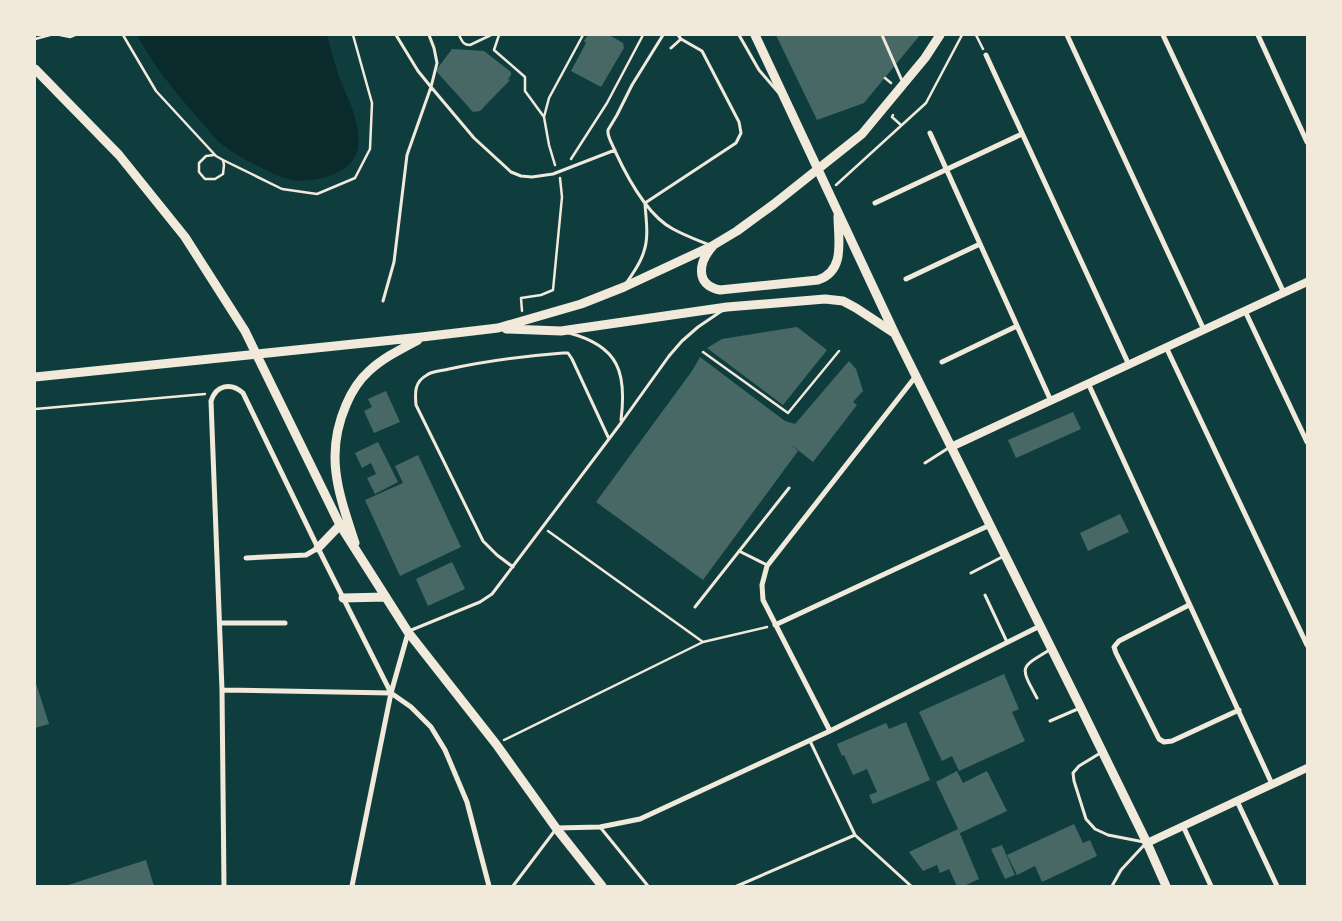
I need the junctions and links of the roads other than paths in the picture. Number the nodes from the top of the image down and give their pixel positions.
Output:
1 (396, 35) edge
2 (429, 35) edge
3 (663, 35) edge
4 (678, 35) edge
5 (739, 35) edge
6 (755, 35) edge
7 (882, 35) edge
8 (940, 35) edge
9 (1067, 35) edge
10 (1163, 35) edge
11 (1258, 35) edge
12 (681, 39) junction
13 (671, 48) dead end
14 (986, 55) road end
15 (35, 69) edge
16 (904, 84) junction
17 (431, 87) junction
18 (788, 105) junction
19 (930, 133) dead end
20 (1022, 134) junction
21 (1307, 142) edge
22 (615, 150) junction
23 (946, 169) junction
24 (645, 203) junction
25 (875, 203) dead end
26 (838, 213) junction
27 (715, 244) junction
28 (980, 244) junction
29 (906, 279) dead end
30 (1307, 282) edge
31 (624, 287) junction
32 (1284, 293) junction
33 (383, 301) dead end
34 (727, 307) junction
35 (1245, 311) junction
36 (1017, 326) junction
37 (498, 328) junction
38 (1204, 330) junction
39 (561, 331) junction
40 (895, 334) junction
41 (422, 337) junction
42 (1166, 348) junction
43 (942, 362) dead end
44 (1129, 365) junction
45 (916, 376) junction
46 (35, 377) edge
47 (1088, 383) junction
48 (1051, 401) junction
49 (621, 423) junction
50 (609, 439) junction
51 (1307, 442) edge
52 (951, 447) junction
53 (925, 463) dead end
54 (789, 488) dead end
55 (340, 525) junction
56 (990, 525) junction
57 (318, 548) junction
58 (740, 551) junction
59 (359, 555) junction
60 (1004, 555) junction
61 (246, 558) dead end
62 (767, 566) junction
63 (513, 567) junction
64 (971, 573) dead end
65 (984, 595) dead end
66 (386, 597) junction
67 (343, 598) junction
68 (1189, 605) junction
69 (695, 607) dead end
70 (220, 623) junction
71 (285, 623) dead end
72 (775, 625) junction
73 (1040, 626) junction
74 (408, 632) junction
75 (1007, 642) junction
76 (1307, 645) edge
77 (1052, 649) junction
78 (222, 690) junction
79 (391, 693) junction
80 (1038, 698) dead end
81 (1081, 708) junction
82 (1239, 710) junction
83 (1050, 721) dead end
84 (830, 732) junction
85 (810, 741) junction
86 (1102, 752) junction
87 (1307, 768) edge
88 (1272, 784) junction
89 (1237, 801) junction
90 (1183, 826) junction
91 (600, 827) junction
92 (556, 828) junction
93 (855, 835) junction
94 (1147, 843) junction
95 (224, 886) edge
96 (352, 886) edge
97 (489, 886) edge
98 (513, 886) edge
99 (602, 886) edge
100 (648, 886) edge
101 (736, 886) edge
102 (911, 886) edge
103 (1112, 886) edge
104 (1166, 886) edge
105 (1211, 886) edge
106 (1277, 886) edge

1 - 17 lane
2 - 17 lane
3 - 22 lane
4 - 12 lane
5 - 18 lane
6 - 18 main road
7 - 16 lane
8 - 16 main road
9 - 38 street
10 - 32 street
11 - 21 street
12 - 13 lane
12 - 24 lane
14 - 20 street
15 - 55 main road
16 - 27 main road
17 - 22 lane
17 - 33 lane
18 - 26 main road
19 - 23 street
20 - 23 street
20 - 44 street
22 - 24 lane
23 - 25 street
23 - 28 street
24 - 27 lane
24 - 31 lane
26 - 27 main road
26 - 40 main road
27 - 31 main road
28 - 29 street
28 - 36 street
30 - 32 street
31 - 37 main road
32 - 35 street
34 - 39 main road
34 - 40 main road
34 - 49 lane
35 - 38 street
35 - 51 street
36 - 43 street
36 - 48 street
37 - 39 main road
37 - 41 main road
38 - 42 street
39 - 49 lane
40 - 45 main road
41 - 46 main road
41 - 59 main road
42 - 44 street
42 - 76 street
44 - 47 street
45 - 52 main road
45 - 62 street
47 - 48 street
47 - 68 street
48 - 52 street
49 - 50 lane
50 - 63 lane
50 - 63 lane
52 - 53 lane
52 - 56 main road
54 - 58 lane
55 - 57 main road
55 - 59 main road
56 - 60 main road
56 - 72 street
57 - 61 street
57 - 67 street
57 - 70 street
58 - 62 lane
58 - 69 lane
59 - 66 main road
60 - 64 lane
60 - 73 main road
62 - 72 street
63 - 74 lane
65 - 75 lane
66 - 67 main road
66 - 74 main road
67 - 79 street
68 - 82 street
68 - 82 street
70 - 71 street
70 - 78 street
72 - 84 street
73 - 75 street
73 - 77 main road
74 - 79 street
74 - 92 main road
75 - 84 street
77 - 80 lane
77 - 81 main road
78 - 79 street
78 - 95 street
79 - 96 street
79 - 97 street
81 - 83 lane
81 - 86 main road
82 - 88 street
84 - 85 street
85 - 91 street
85 - 93 lane
86 - 94 main road
86 - 94 lane
87 - 88 street
88 - 89 street
89 - 90 street
89 - 106 street
90 - 94 street
90 - 105 street
91 - 92 street
91 - 100 lane
92 - 98 lane
92 - 99 main road
93 - 101 lane
93 - 102 lane
94 - 103 lane
94 - 104 main road

